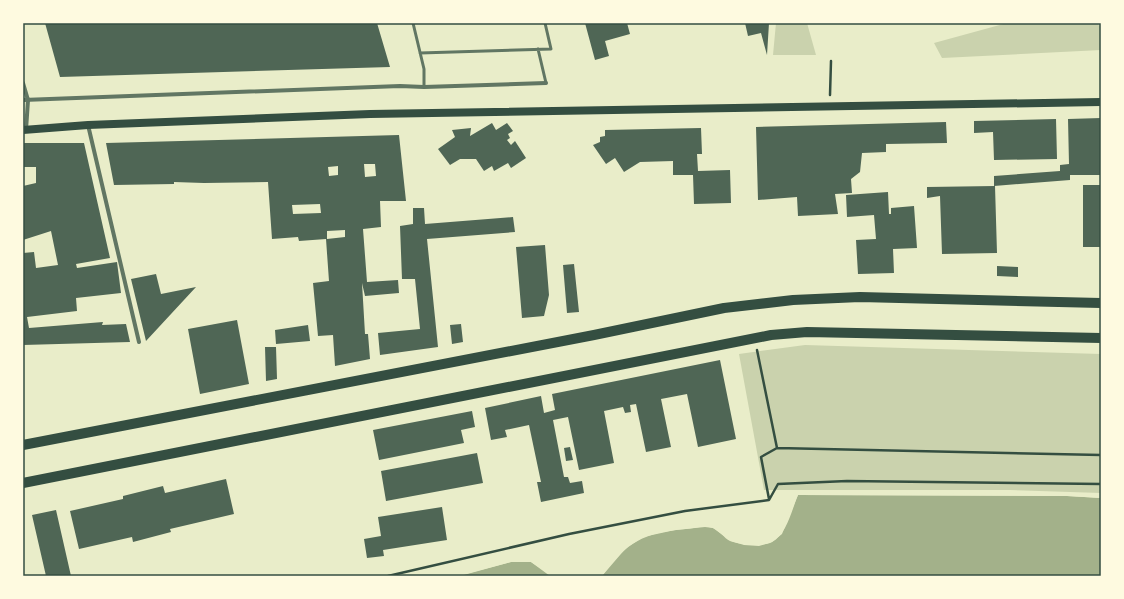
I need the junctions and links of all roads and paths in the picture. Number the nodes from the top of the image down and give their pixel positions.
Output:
1 (413, 23) edge
2 (544, 23) edge
3 (538, 50) junction
4 (420, 53) junction
5 (831, 61) dead end
6 (23, 83) edge
7 (546, 83) joint
8 (424, 87) junction
9 (25, 100) edge
10 (1101, 102) edge
11 (830, 106) junction
12 (88, 125) junction
13 (25, 130) edge
14 (1101, 303) edge
15 (754, 337) junction
16 (1101, 338) edge
17 (139, 342) dead end
18 (23, 445) edge
19 (777, 448) junction
20 (1101, 455) edge
21 (23, 483) edge
22 (1101, 484) edge
23 (769, 500) junction
24 (388, 576) edge

1 - 4 lane
2 - 3 lane
3 - 4 lane
3 - 7 lane
4 - 8 lane
5 - 11 path
6 - 9 street
7 - 8 street
8 - 9 street
9 - 13 street
10 - 11 main road
11 - 12 main road
12 - 13 main road
12 - 17 street
14 - 18 main road
15 - 16 main road
15 - 19 path
15 - 21 main road
19 - 20 path
19 - 23 path
22 - 23 path
23 - 24 path

